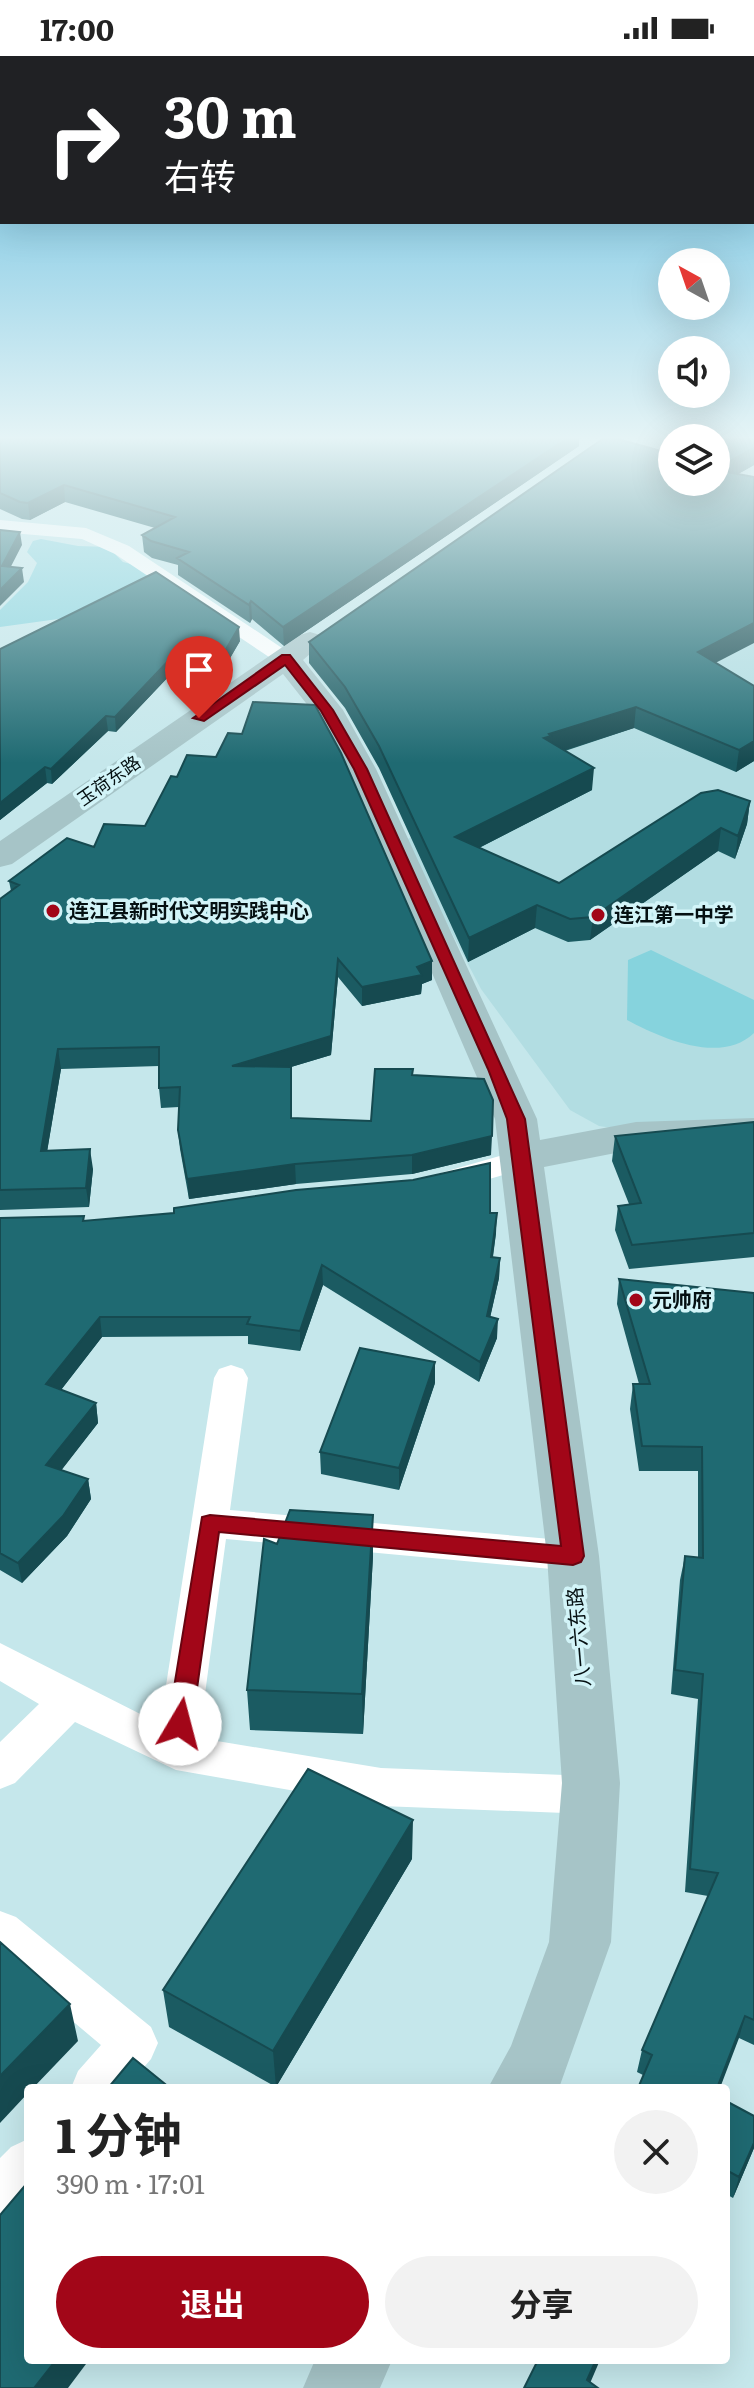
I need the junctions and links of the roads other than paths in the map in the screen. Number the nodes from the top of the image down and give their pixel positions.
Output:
1 (110, 545) edge
2 (332, 626) edge
3 (286, 658) junction
4 (0, 857) edge
5 (754, 1131) edge
6 (518, 1140) junction
7 (425, 1185) edge
8 (231, 1378) dead end
9 (210, 1523) junction
10 (573, 1556) junction
11 (0, 1660) edge
12 (70, 1700) junction
13 (176, 1752) junction
14 (0, 1770) edge
15 (590, 1795) junction
16 (0, 1932) edge
17 (98, 2084) edge
18 (524, 2084) edge
19 (24, 2169) edge
20 (0, 2196) edge
21 (354, 2364) edge
22 (340, 2388) edge

1 - 3 street
2 - 3 street, 玉荷东路
3 - 4 street, 玉荷东路
3 - 6 street, 八一六东路
5 - 6 street
6 - 7 street
6 - 10 street, 八一六东路
8 - 9 street
9 - 10 street
9 - 13 street
10 - 15 street, 八一六东路
11 - 12 street
12 - 13 street
12 - 14 street
13 - 15 street
15 - 18 street, 八一六东路
16 - 17 street
19 - 20 street
21 - 22 street

